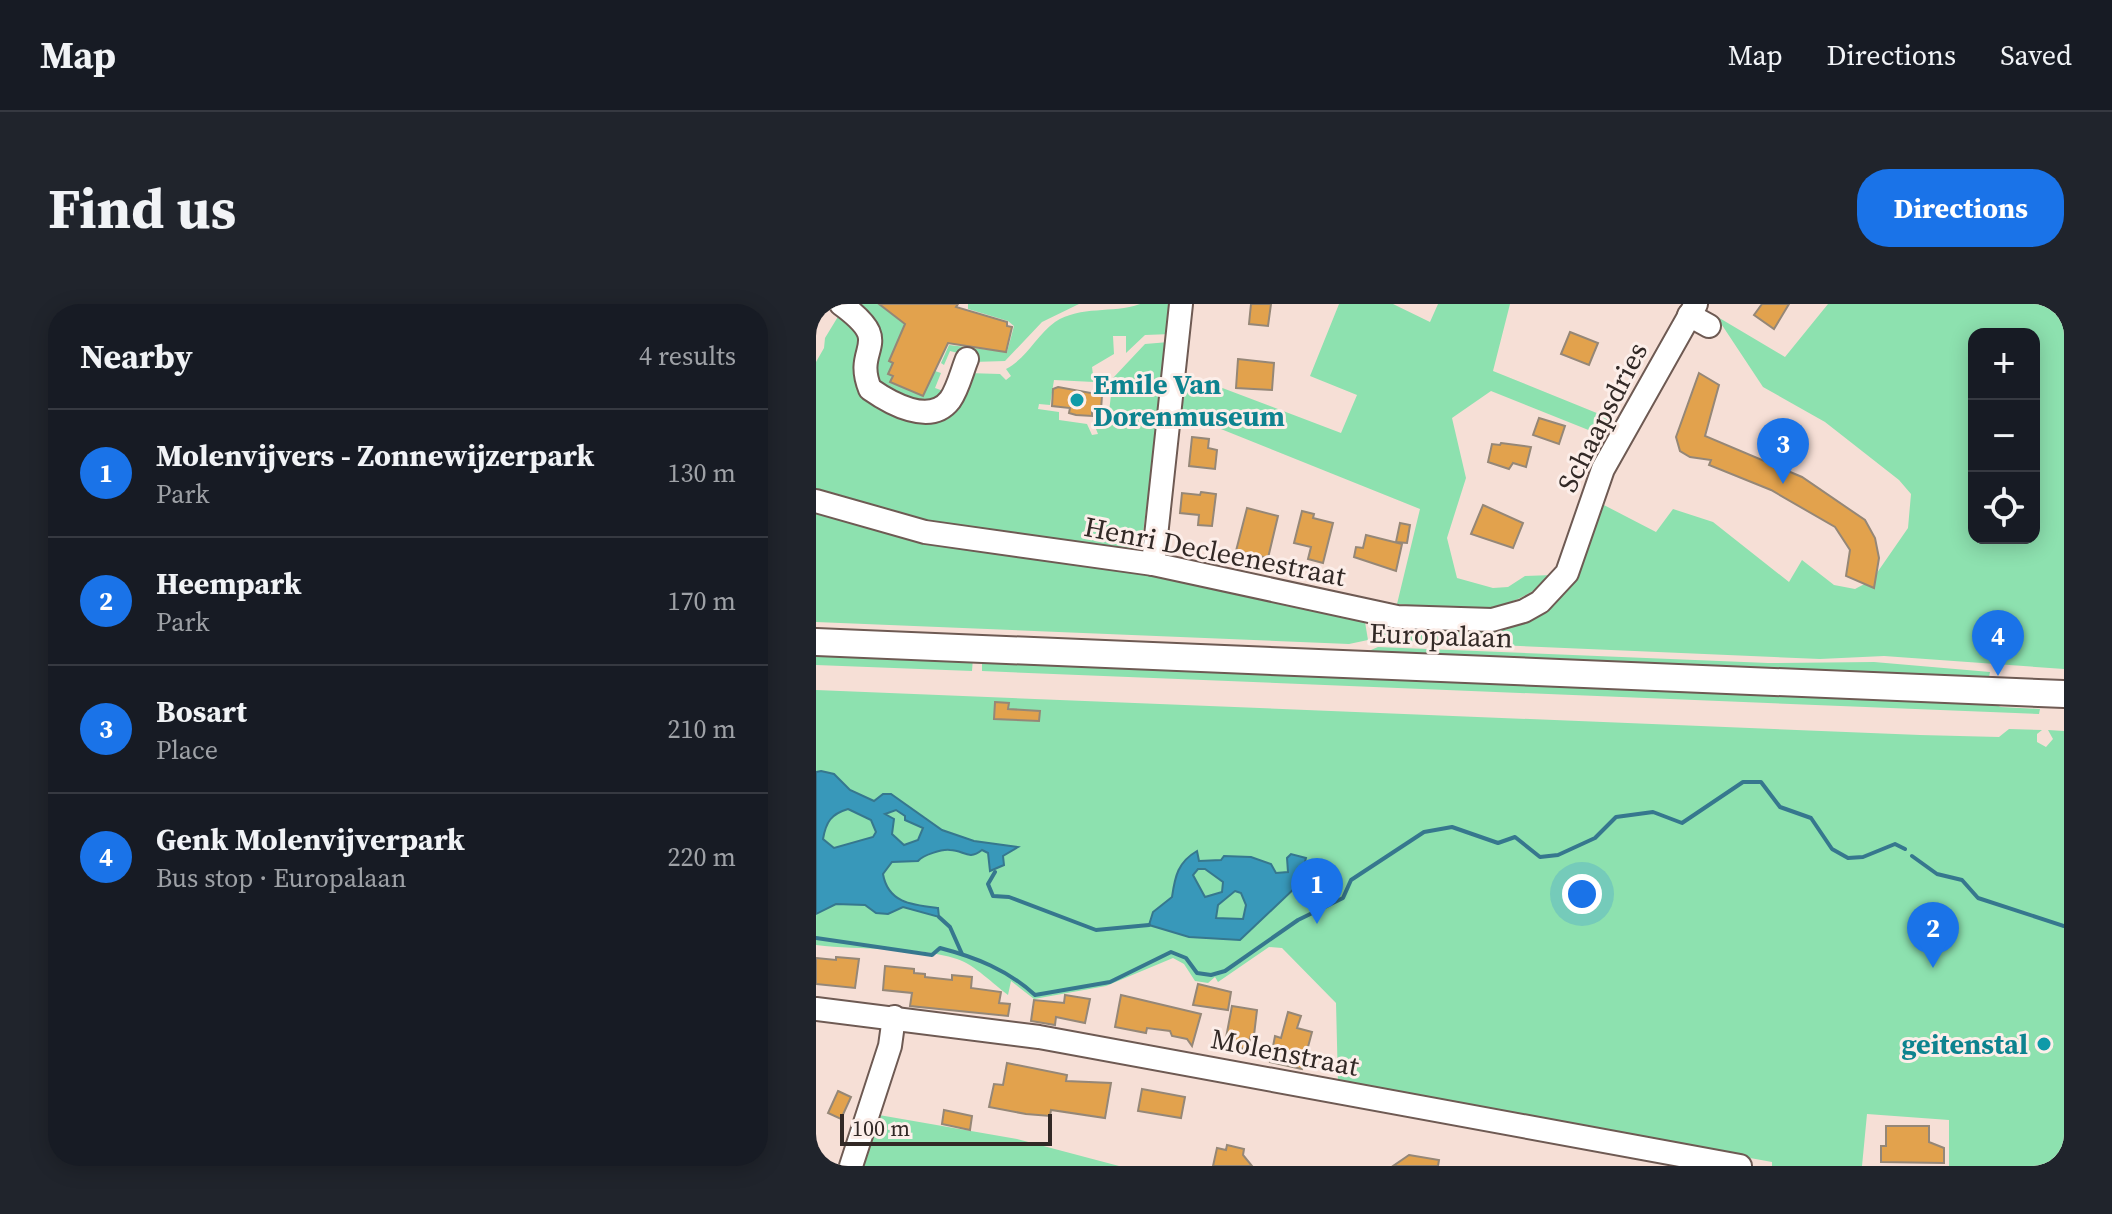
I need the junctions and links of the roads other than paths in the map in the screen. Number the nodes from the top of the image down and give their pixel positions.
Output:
1 (841, 304) edge
2 (1181, 304) edge
3 (1698, 315) edge
4 (967, 359) dead end
5 (816, 501) edge
6 (1577, 550) joint
7 (1153, 564) junction
8 (816, 642) edge
9 (2064, 694) edge
10 (816, 1009) edge
11 (894, 1017) junction
12 (851, 1166) edge
13 (1740, 1166) edge

1 - 4 street
2 - 7 street
3 - 6 street, Schaapsdries
5 - 7 street, Henri Decleenestraat
6 - 7 street, Henri Decleenestraat
8 - 9 main road, Europalaan
10 - 11 street, Molenstraat
11 - 12 street
11 - 13 street, Molenstraat

